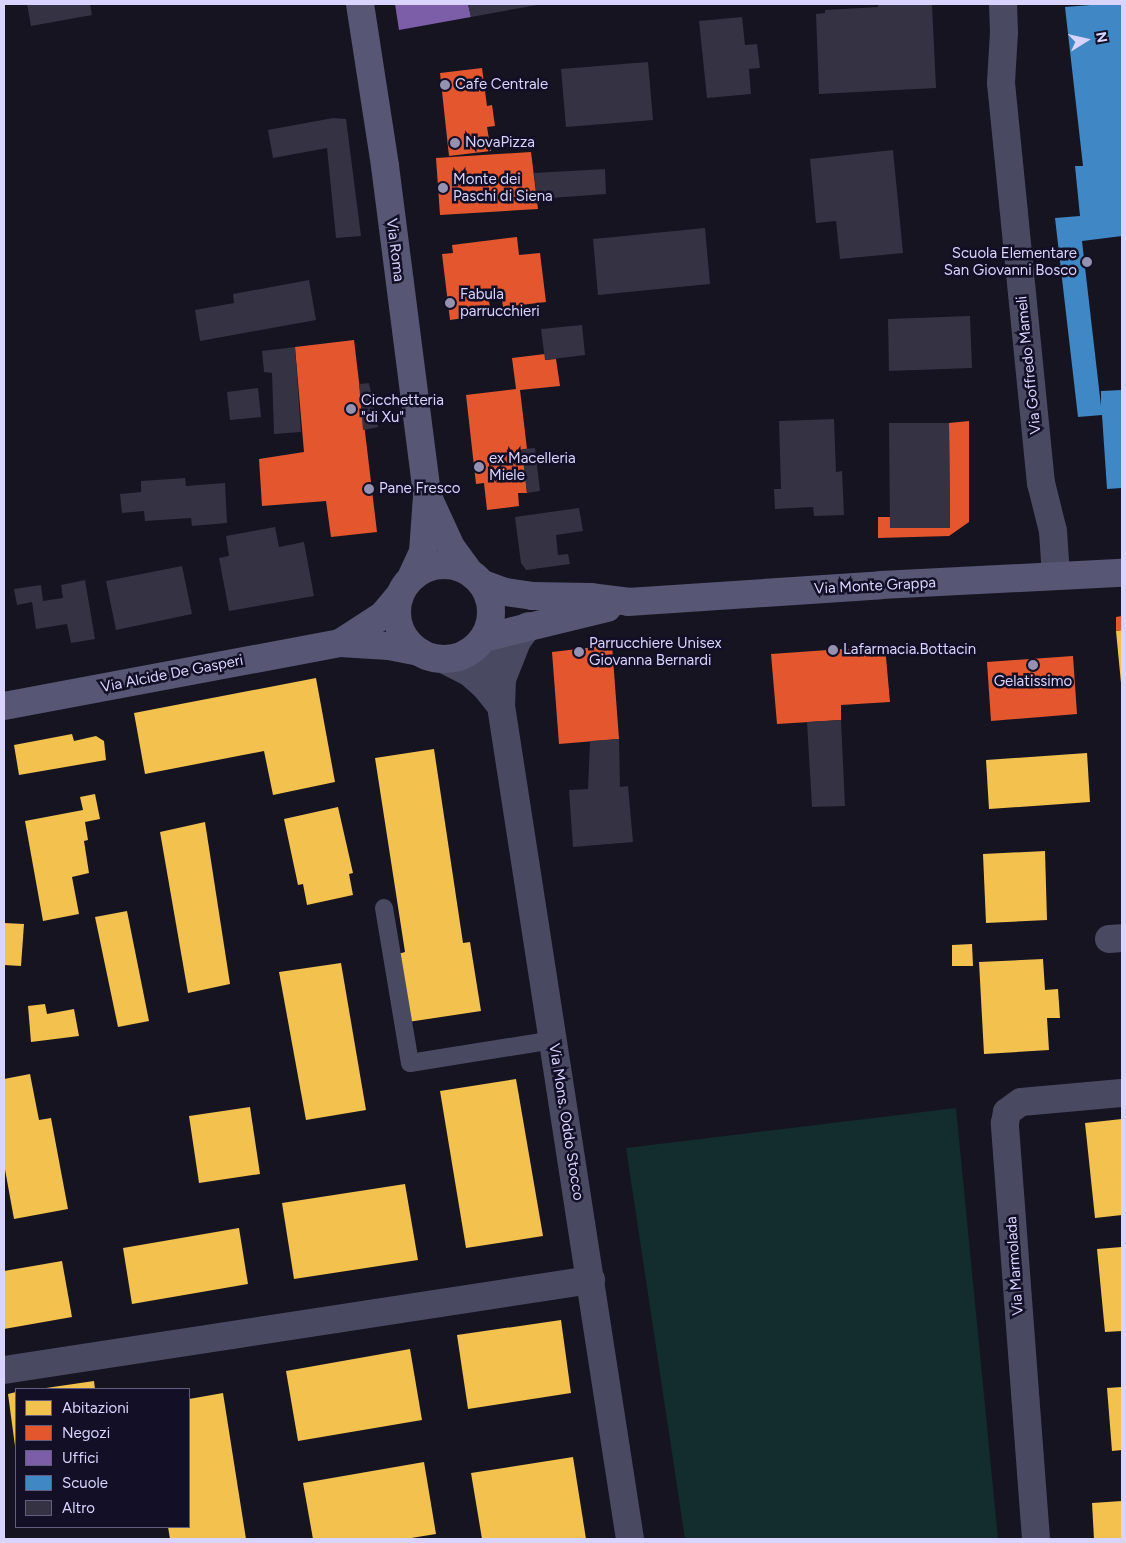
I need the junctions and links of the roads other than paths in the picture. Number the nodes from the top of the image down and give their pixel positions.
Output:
1 (360, 4) edge
2 (1002, 4) edge
3 (427, 496) junction
4 (1122, 573) edge
5 (1056, 576) junction
6 (475, 577) junction
7 (406, 586) junction
8 (628, 602) junction
9 (528, 626) junction
10 (483, 639) junction
11 (340, 643) junction
12 (419, 652) junction
13 (445, 660) junction
14 (501, 693) junction
15 (4, 706) edge
16 (384, 908) dead end
17 (554, 1040) junction
18 (1122, 1094) edge
19 (591, 1280) junction
20 (4, 1370) edge
21 (630, 1539) edge
22 (1036, 1539) edge

1 - 3 street, Via Roma
2 - 5 street, Via Goffredo Mameli
3 - 6 street, Via Roma
3 - 7 street, Via Roma
4 - 5 street, Via Monte Grappa
5 - 8 street, Via Monte Grappa
6 - 7 street
6 - 8 street, Via Monte Grappa
6 - 10 street, Via Roma
7 - 11 street, Via Alcide De Gasperi
7 - 12 street, Via Roma
8 - 9 street, Via Monte Grappa
9 - 10 street, Via Monte Grappa
9 - 14 street
10 - 13 street
10 - 14 street
11 - 12 street, Via Alcide De Gasperi
11 - 15 street, Via Alcide De Gasperi
12 - 13 street
13 - 14 street, Via Mons. Oddo Stocco
14 - 17 street, Via Mons. Oddo Stocco
16 - 17 lane
17 - 19 street, Via Mons. Oddo Stocco
18 - 22 street, Via Marmolada
19 - 20 street
19 - 21 street, Via Mons. Oddo Stocco

